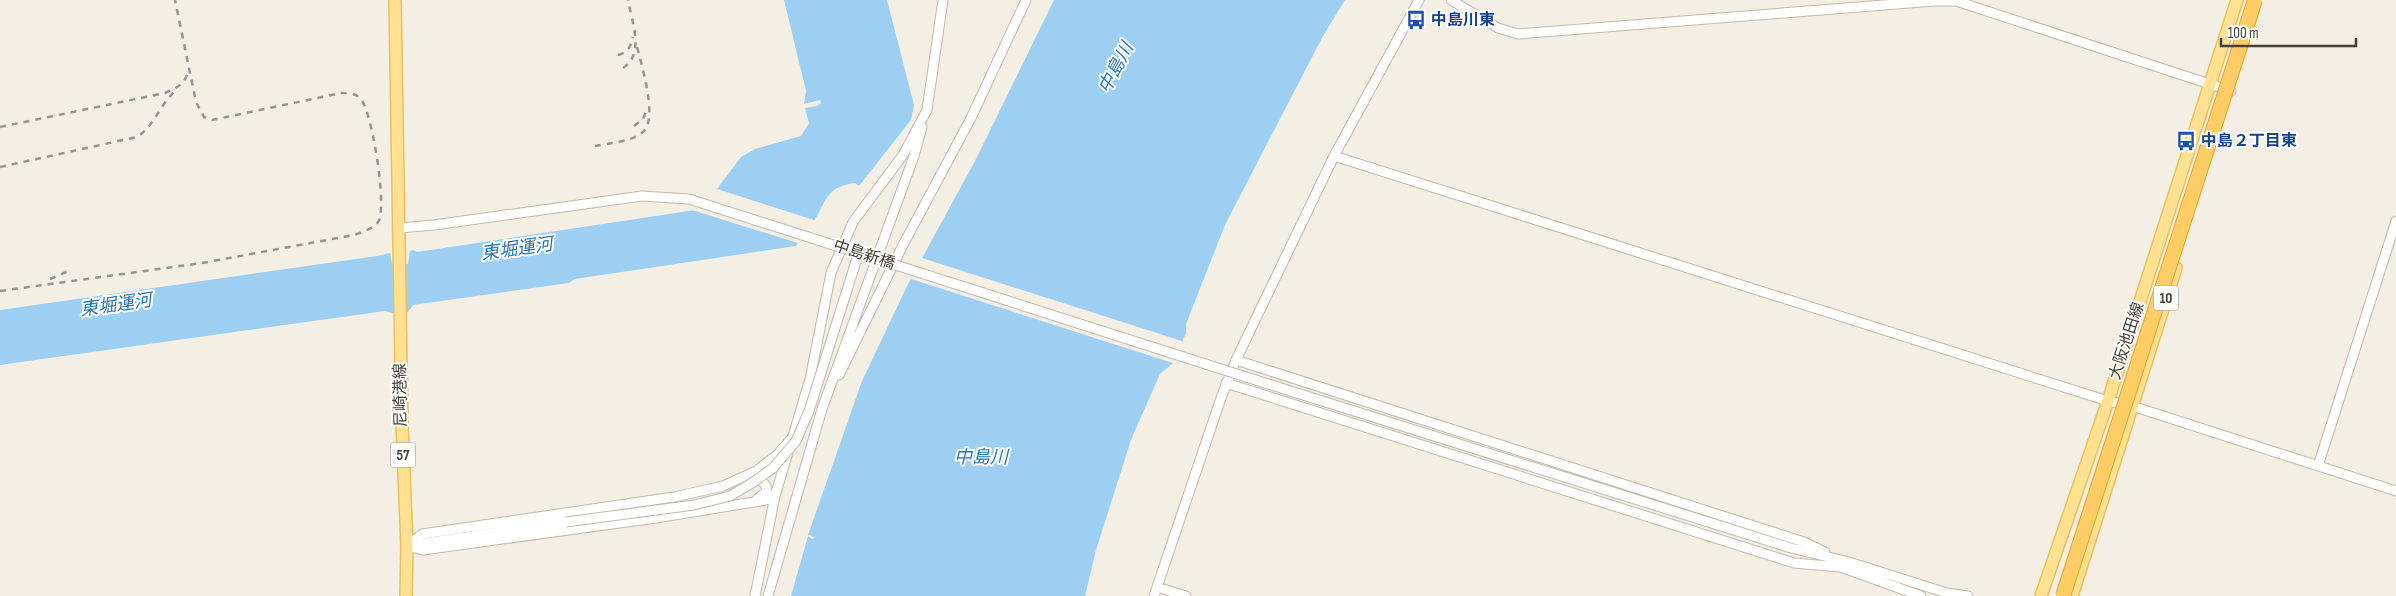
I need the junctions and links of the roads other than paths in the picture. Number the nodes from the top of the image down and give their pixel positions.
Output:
1 (395, 0) edge
2 (943, 0) edge
3 (1026, 0) edge
4 (1419, 0) edge
5 (1451, 0) edge
6 (2237, 0) edge
7 (2245, 0) edge
8 (2255, 0) edge
9 (2261, 0) edge
10 (2210, 84) junction
11 (2232, 91) junction
12 (927, 110) junction
13 (1334, 156) junction
14 (2396, 221) edge
15 (399, 228) junction
16 (859, 252) junction
17 (1236, 360) junction
18 (1226, 383) junction
19 (2108, 401) junction
20 (2132, 406) junction
21 (822, 409) junction
22 (794, 434) junction
23 (2318, 466) junction
24 (742, 479) junction
25 (2396, 491) edge
26 (775, 496) junction
27 (740, 505) junction
28 (407, 546) junction
29 (1841, 564) junction
30 (1155, 591) edge
31 (1951, 594) edge
32 (406, 596) edge
33 (755, 596) edge
34 (768, 596) edge
35 (1186, 596) edge
36 (1921, 596) edge
37 (1968, 596) edge
38 (2041, 596) edge
39 (2053, 596) edge
40 (2063, 596) edge
41 (2072, 596) edge

1 - 15 main road, 57
2 - 12 street
3 - 21 street
4 - 13 street
5 - 10 street
6 - 10 main road, 大阪池田線 / 10
7 - 39 highway
8 - 40 highway, bridge
9 - 11 main road, 大阪池田線 / 10
10 - 11 street
10 - 19 main road, 大阪池田線 / 10
11 - 20 main road, 大阪池田線 / 10
12 - 21 street
12 - 22 street
13 - 17 street
13 - 19 street
14 - 23 street
15 - 16 street, 中島新橋, bridge
15 - 28 main road, 尼崎港線 / 57
16 - 28 street, bridge
16 - 29 street, 中島新橋, bridge
17 - 18 street
17 - 29 street
18 - 29 street
18 - 30 street
19 - 20 street
19 - 38 main road, 大阪池田線 / 10
20 - 23 street
20 - 41 main road, 大阪池田線 / 10
21 - 34 street
22 - 24 street
22 - 26 street
23 - 25 street
24 - 27 street
24 - 28 street
26 - 27 street
26 - 33 street
27 - 28 street
28 - 32 main road, 尼崎港線 / 57
29 - 31 street
29 - 36 street
30 - 35 street
31 - 37 street

